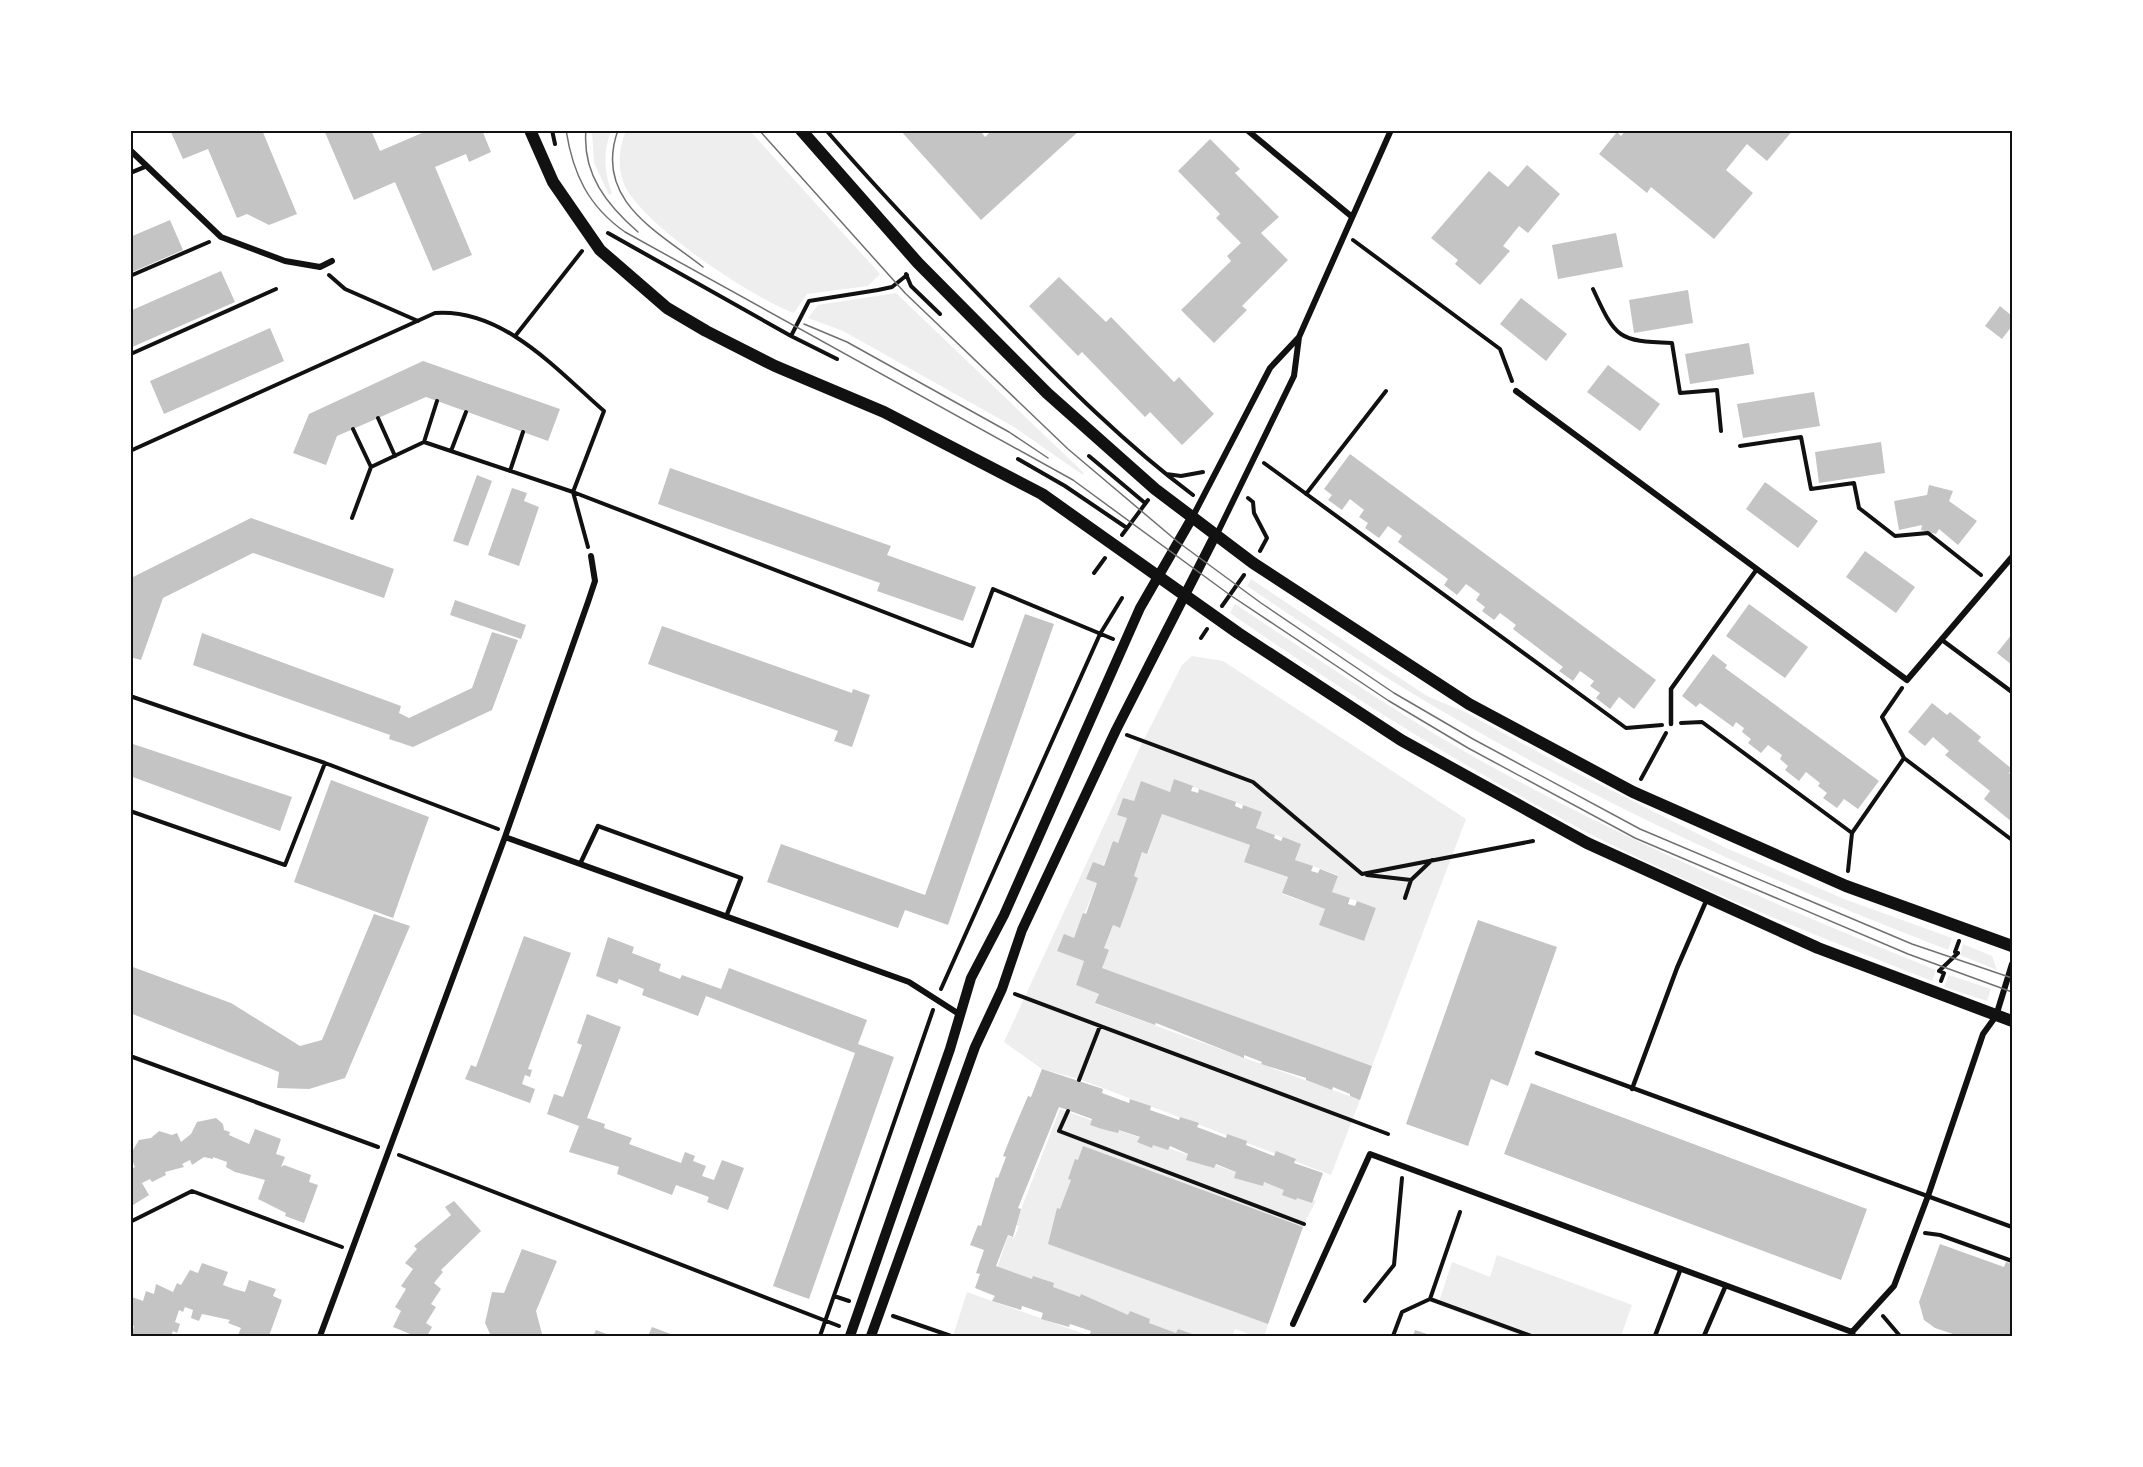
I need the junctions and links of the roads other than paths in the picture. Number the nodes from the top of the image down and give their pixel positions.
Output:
1 (530, 130) edge
2 (801, 130) edge
3 (1246, 130) edge
4 (1390, 130) edge
5 (130, 150) edge
6 (147, 166) junction
7 (130, 173) edge
8 (1351, 216) junction
9 (332, 261) dead end
10 (1299, 337) junction
11 (1515, 390) road end
12 (1191, 518) junction
13 (1215, 536) junction
14 (591, 556) road end
15 (2013, 558) edge
16 (1757, 569) junction
17 (1159, 575) junction
18 (1185, 594) junction
19 (1942, 640) junction
20 (2013, 692) edge
21 (1671, 724) road end
22 (506, 835) junction
23 (580, 864) junction
24 (1707, 898) junction
25 (726, 917) junction
26 (2013, 946) edge
27 (2013, 964) edge
28 (959, 1014) junction
29 (1996, 1016) junction
30 (2013, 1021) edge
31 (1537, 1053) dead end
32 (1632, 1089) junction
33 (1928, 1196) junction
34 (2013, 1227) edge
35 (1681, 1268) junction
36 (1726, 1285) junction
37 (1293, 1324) dead end
38 (850, 1334) edge
39 (1853, 1334) edge
40 (320, 1336) edge
41 (871, 1336) edge
42 (1655, 1336) edge
43 (1704, 1336) edge

1 - 17 main road
2 - 12 main road
3 - 8 street
4 - 8 street
5 - 6 street
6 - 7 lane
6 - 9 street
8 - 10 street
10 - 12 street
10 - 13 street
11 - 16 street
12 - 13 main road
12 - 17 street
13 - 18 street
13 - 26 main road
14 - 22 street
15 - 19 street
16 - 19 street
16 - 21 lane
17 - 18 main road
17 - 28 street
18 - 24 main road
18 - 41 street
19 - 20 lane
22 - 23 street
22 - 40 street
23 - 25 street
23 - 25 lane
24 - 29 main road
24 - 32 lane
25 - 28 street
27 - 29 street
28 - 38 street
29 - 30 main road
29 - 33 street
31 - 32 lane
32 - 33 lane
33 - 34 lane
33 - 39 street
35 - 36 street
35 - 37 street
35 - 42 lane
36 - 39 street
36 - 43 lane

